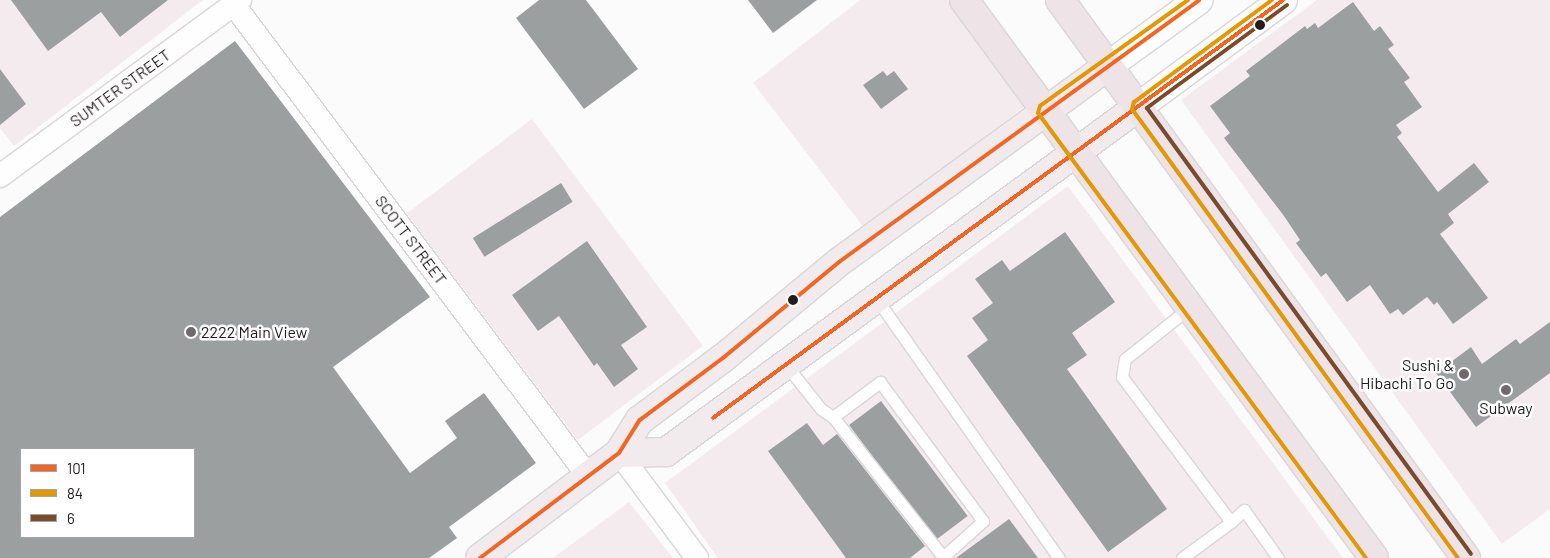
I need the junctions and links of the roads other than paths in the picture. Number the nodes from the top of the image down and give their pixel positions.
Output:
1 (964, 0) edge
2 (1060, 0) edge
3 (1199, 0) edge
4 (1283, 0) edge
5 (237, 2) edge
6 (1108, 66) junction
7 (1138, 107) junction
8 (1044, 111) junction
9 (1075, 153) junction
10 (2, 170) edge
11 (876, 298) junction
12 (1189, 308) junction
13 (786, 364) junction
14 (833, 417) junction
15 (620, 453) junction
16 (588, 476) junction
17 (1231, 522) junction
18 (480, 558) edge
19 (697, 558) edge
20 (943, 558) edge
21 (1060, 558) edge
22 (1182, 558) edge
23 (1278, 558) edge
24 (1374, 558) edge
25 (1466, 558) edge

1 - 8 highway
2 - 6 highway
3 - 6 main road
4 - 7 main road
5 - 10 street, SUMTER STREET
5 - 16 street, SCOTT STREET
6 - 7 highway
6 - 8 main road
7 - 9 main road
7 - 25 highway
8 - 9 highway
8 - 15 main road
9 - 11 main road
9 - 12 highway
11 - 13 main road
11 - 21 lane
12 - 17 lane
12 - 24 highway
13 - 14 lane
13 - 15 main road
14 - 20 lane
14 - 20 lane
15 - 16 main road
15 - 19 street
16 - 18 main road
17 - 22 lane
17 - 23 lane

